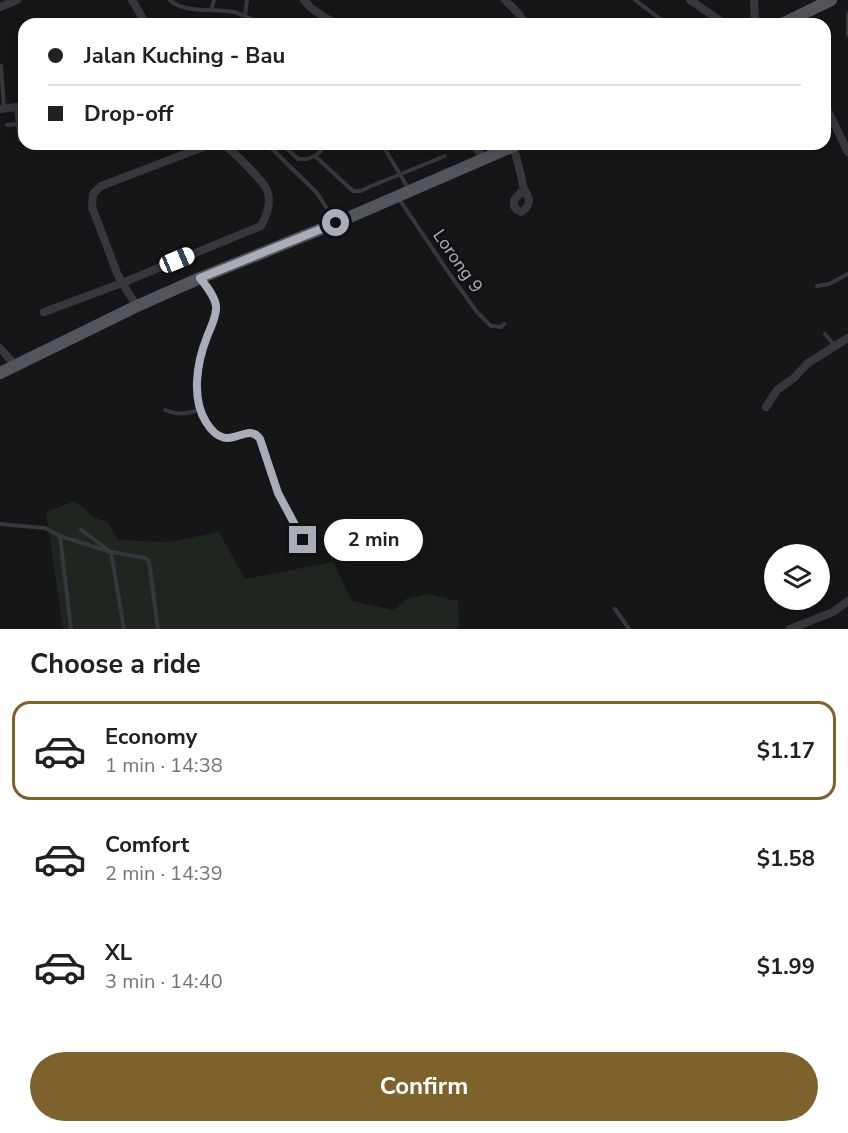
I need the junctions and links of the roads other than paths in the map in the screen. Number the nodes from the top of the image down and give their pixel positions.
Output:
1 (15, 0) edge
2 (132, 0) edge
3 (170, 0) edge
4 (214, 0) edge
5 (248, 0) edge
6 (304, 0) edge
7 (505, 0) edge
8 (636, 0) edge
9 (690, 0) edge
10 (754, 0) edge
11 (831, 0) edge
12 (0, 7) edge
13 (211, 10) junction
14 (848, 14) edge
15 (245, 15) junction
16 (142, 18) edge
17 (250, 18) edge
18 (326, 18) edge
19 (522, 18) edge
20 (659, 18) edge
21 (716, 18) edge
22 (755, 18) edge
23 (795, 18) edge
24 (848, 35) edge
25 (1, 66) edge
26 (1, 87) edge
27 (18, 107) edge
28 (2, 109) edge
29 (831, 117) edge
30 (18, 124) edge
31 (8, 125) dead end
32 (195, 150) edge
33 (229, 150) edge
34 (273, 150) edge
35 (288, 150) edge
36 (321, 150) edge
37 (387, 150) edge
38 (478, 150) edge
39 (503, 150) edge
40 (517, 150) edge
41 (848, 152) edge
42 (315, 156) junction
43 (445, 156) dead end
44 (483, 158) junction
45 (400, 174) junction
46 (524, 189) dead end
47 (410, 191) junction
48 (397, 196) junction
49 (336, 223) junction
50 (848, 274) edge
51 (200, 278) junction
52 (122, 283) junction
53 (818, 286) dead end
54 (137, 306) junction
55 (44, 312) dead end
56 (504, 324) dead end
57 (825, 334) dead end
58 (848, 338) edge
59 (835, 346) junction
60 (0, 348) edge
61 (15, 365) junction
62 (0, 373) edge
63 (766, 408) dead end
64 (200, 409) junction
65 (165, 410) dead end
66 (0, 524) edge
67 (81, 530) dead end
68 (60, 536) junction
69 (303, 540) dead end
70 (111, 552) junction
71 (848, 601) edge
72 (615, 609) dead end
73 (71, 629) edge
74 (124, 629) edge
75 (158, 629) edge
76 (629, 629) edge
77 (790, 629) edge

1 - 12 street
2 - 16 street
3 - 13 lane
4 - 13 lane
5 - 15 lane
6 - 18 street
7 - 19 street
8 - 20 lane
9 - 21 street
10 - 22 street
11 - 23 main road
13 - 15 lane
14 - 24 lane
15 - 17 lane
25 - 26 lane
26 - 28 lane
27 - 28 street
29 - 41 street
30 - 31 lane
32 - 52 street
33 - 52 street
34 - 49 lane
35 - 42 lane
36 - 42 lane
37 - 45 lane
38 - 44 street
39 - 44 main road
40 - 46 street
42 - 45 lane
43 - 45 lane
44 - 47 main road
45 - 47 lane
47 - 48 main road
48 - 49 main road
48 - 56 lane, Lorong 9
49 - 51 main road
50 - 53 lane
51 - 54 main road
51 - 64 lane
52 - 54 street
52 - 55 street
54 - 61 main road
57 - 59 lane
58 - 59 street
59 - 63 street
60 - 61 street
61 - 62 main road
64 - 65 lane
64 - 69 lane
66 - 68 lane
67 - 70 lane
68 - 70 lane
68 - 73 lane
70 - 74 lane
70 - 75 lane
71 - 77 street
72 - 76 lane

